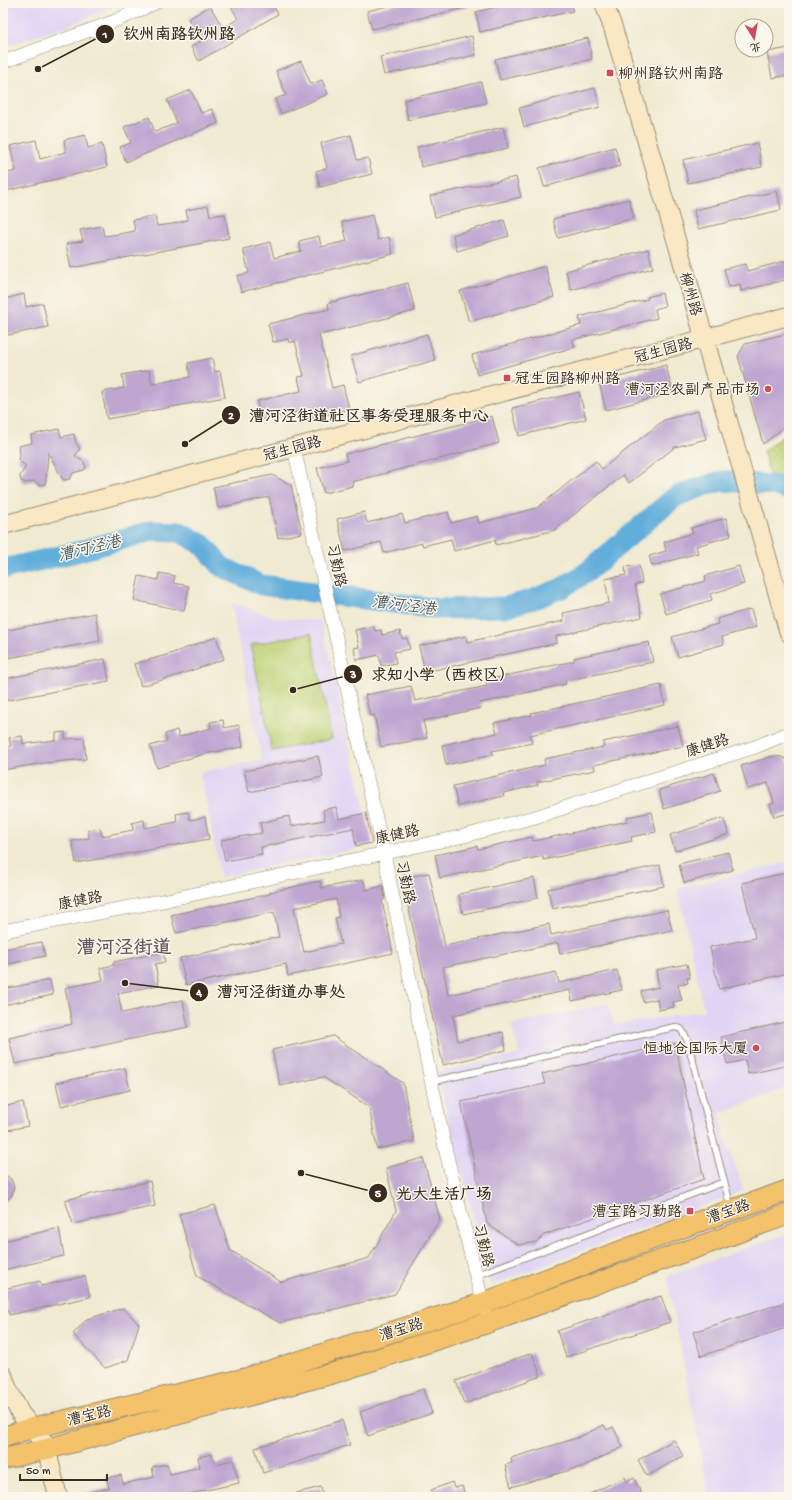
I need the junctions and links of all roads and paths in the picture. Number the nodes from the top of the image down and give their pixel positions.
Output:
1 (155, 3) edge
2 (604, 3) edge
3 (3, 62) edge
4 (789, 316) edge
5 (704, 339) junction
6 (294, 448) junction
7 (3, 526) edge
8 (789, 633) edge
9 (789, 733) edge
10 (384, 854) junction
11 (3, 931) edge
12 (430, 1082) junction
13 (724, 1182) junction
14 (789, 1190) edge
15 (732, 1210) junction
16 (789, 1214) edge
17 (475, 1276) junction
18 (483, 1303) junction
19 (487, 1322) junction
20 (3, 1375) edge
21 (32, 1428) junction
22 (3, 1437) edge
23 (46, 1449) junction
24 (5, 1458) edge
25 (58, 1497) edge

1 - 3 street
2 - 5 street, 柳州路
4 - 5 street, 冠生园路
5 - 6 street, 冠生园路
5 - 8 street, 柳州路
6 - 7 street, 冠生园路
6 - 10 street, 习勤路
9 - 10 street, 康健路
10 - 11 street, 康健路
10 - 12 street, 习勤路
12 - 13 lane
12 - 17 street, 习勤路
13 - 15 lane
13 - 17 lane
14 - 15 main road, 漕宝路
15 - 18 main road, 漕宝路
16 - 19 main road, 漕宝路
17 - 18 street, 习勤路
18 - 19 street, 习勤路
18 - 21 main road, 漕宝路
19 - 23 main road, 漕宝路
20 - 21 street
21 - 22 main road, 漕宝路
21 - 23 street
23 - 24 main road, 漕宝路
23 - 25 street

